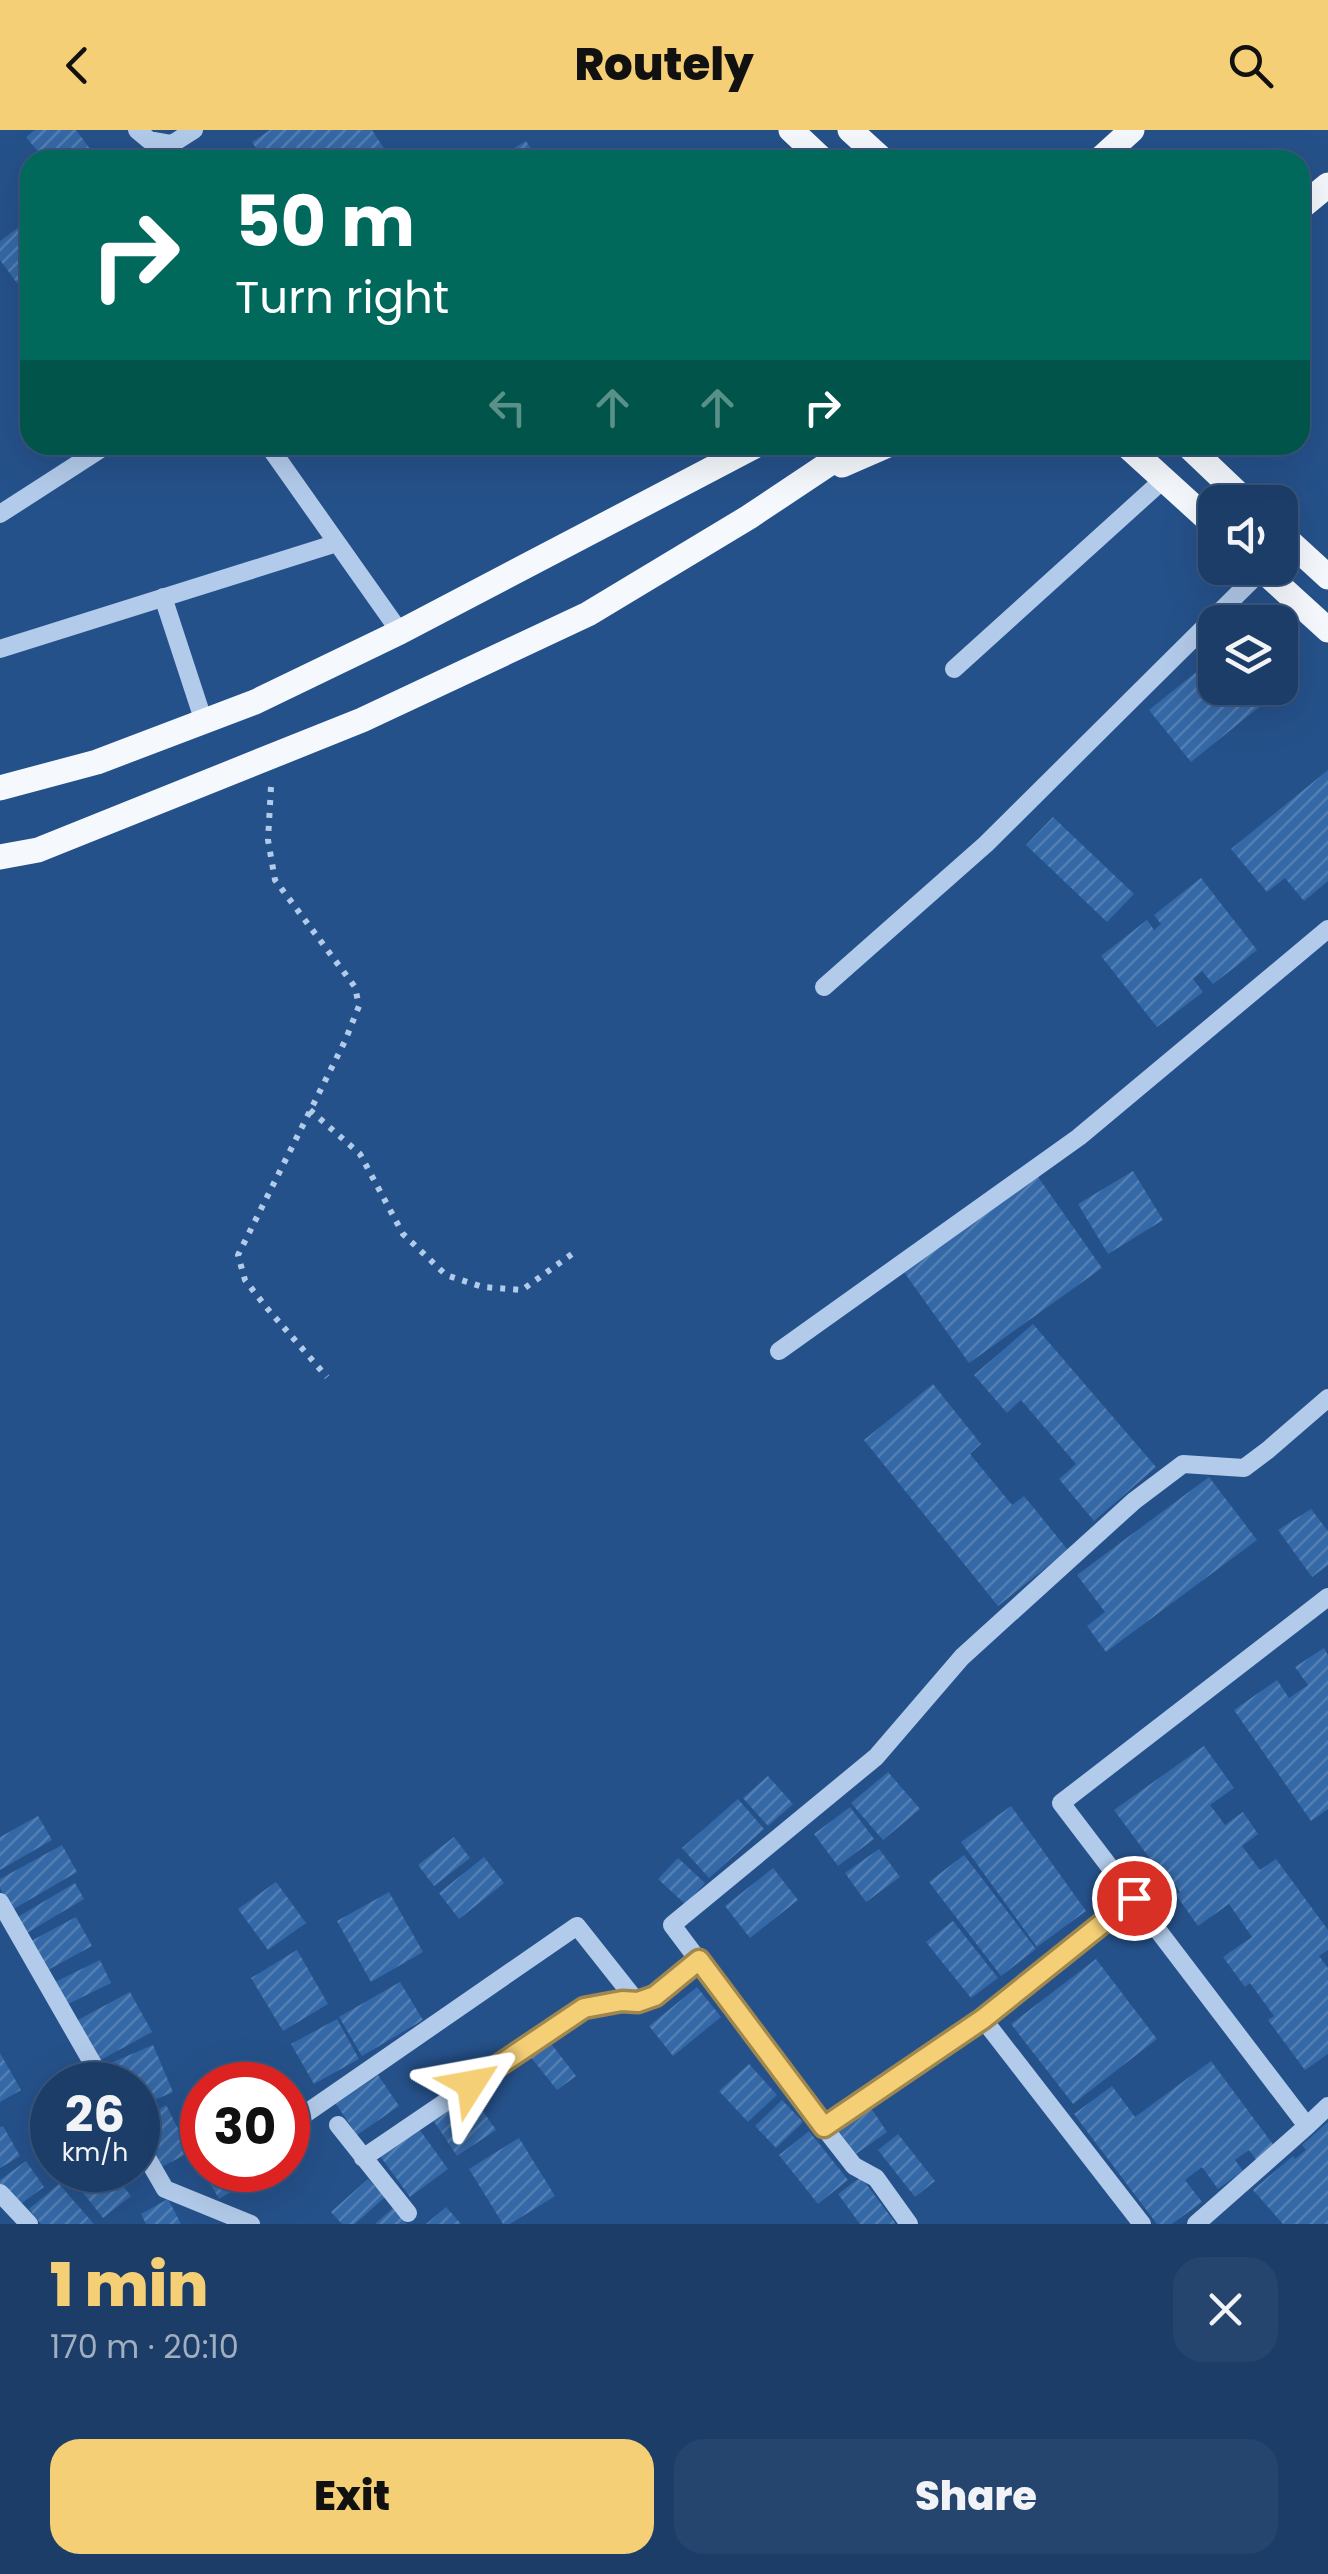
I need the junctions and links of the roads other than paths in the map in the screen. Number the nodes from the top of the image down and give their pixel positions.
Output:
1 (137, 130) edge
2 (194, 130) edge
3 (791, 130) edge
4 (850, 130) edge
5 (1132, 130) edge
6 (812, 150) edge
7 (871, 150) edge
8 (1110, 150) edge
9 (91, 455) edge
10 (275, 455) edge
11 (738, 455) edge
12 (842, 455) edge
13 (864, 455) edge
14 (1137, 455) edge
15 (1198, 455) edge
16 (1164, 479) junction
17 (1229, 485) edge
18 (1198, 510) edge
19 (0, 514) edge
20 (720, 535) junction
21 (336, 543) junction
22 (1298, 550) edge
23 (1328, 577) edge
24 (1245, 585) edge
25 (1279, 585) edge
26 (163, 597) junction
27 (1328, 630) edge
28 (400, 632) junction
29 (0, 649) edge
30 (954, 669) dead end
31 (204, 722) junction
32 (0, 788) edge
33 (0, 857) edge
34 (1328, 929) edge
35 (824, 987) dead end
36 (780, 1351) dead end
37 (1328, 1398) edge
38 (1328, 1596) edge
39 (1134, 1898) junction
40 (0, 1902) edge
41 (699, 1960) junction
42 (638, 2002) junction
43 (983, 2019) junction
44 (92, 2062) edge
45 (1328, 2106) edge
46 (310, 2111) edge
47 (338, 2125) dead end
48 (1307, 2126) junction
49 (824, 2127) junction
50 (363, 2158) junction
51 (160, 2180) edge
52 (0, 2193) edge
53 (408, 2213) dead end
54 (29, 2224) edge
55 (251, 2224) edge
56 (909, 2224) edge
57 (1142, 2224) edge
58 (1196, 2224) edge

1 - 2 street
3 - 6 main road
4 - 7 main road
5 - 8 main road
9 - 19 street
10 - 21 street
11 - 28 main road
12 - 20 main road
13 - 20 main road
14 - 16 main road
15 - 17 main road
16 - 18 main road
16 - 30 street
20 - 33 main road
21 - 26 street
21 - 28 street
22 - 23 main road
24 - 35 street
25 - 27 main road
26 - 29 street
26 - 31 street
28 - 31 main road
31 - 32 main road
34 - 36 street
37 - 41 street
38 - 39 street
39 - 43 street
39 - 48 street
40 - 44 street
41 - 42 street
41 - 49 street
42 - 46 street
42 - 50 street
43 - 49 street
43 - 57 street
45 - 48 street
47 - 50 street
48 - 58 street
49 - 56 street
50 - 53 street
51 - 55 street
52 - 54 street

